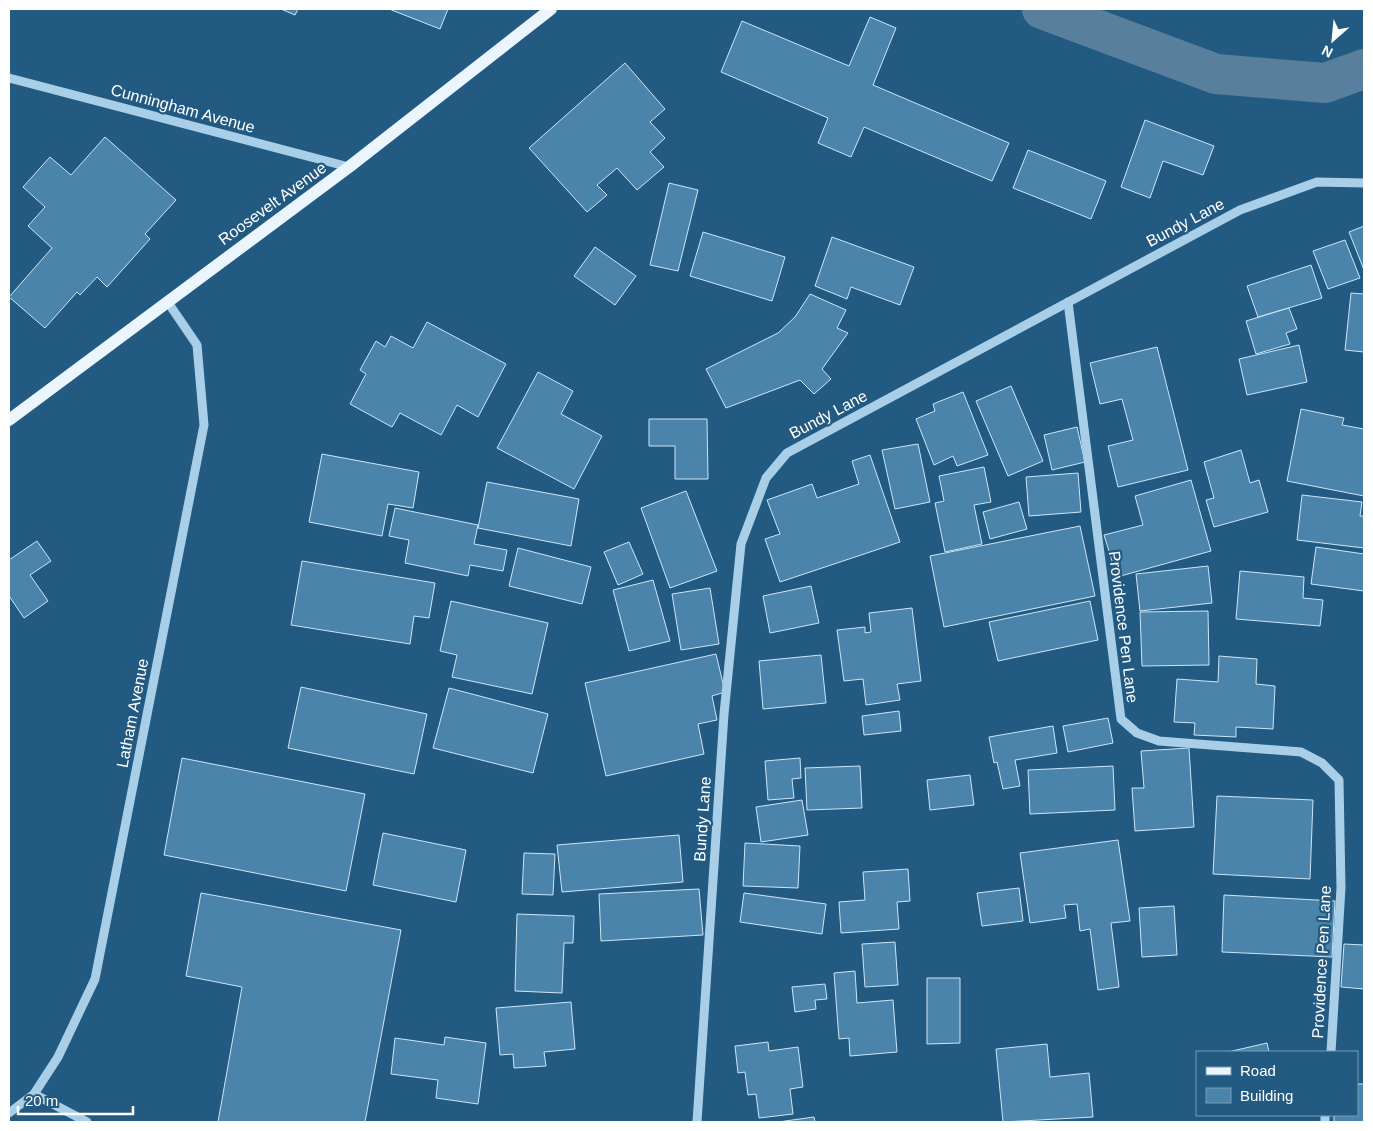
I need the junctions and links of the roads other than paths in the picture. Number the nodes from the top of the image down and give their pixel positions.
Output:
1 (552, 9) edge
2 (9, 78) edge
3 (349, 167) junction
4 (1364, 183) edge
5 (167, 301) junction
6 (1068, 302) junction
7 (9, 420) edge
8 (1331, 1051) edge
9 (34, 1094) junction
10 (9, 1113) edge
11 (87, 1122) edge
12 (697, 1122) edge

1 - 3 main road, Roosevelt Avenue
2 - 3 street, Cunningham Avenue
3 - 5 main road, Roosevelt Avenue
4 - 6 street, Bundy Lane
5 - 7 main road, Roosevelt Avenue
5 - 9 street, Latham Avenue
6 - 8 street, Providence Pen Lane
6 - 12 street, Bundy Lane
9 - 10 street, Latham Avenue
9 - 11 street

